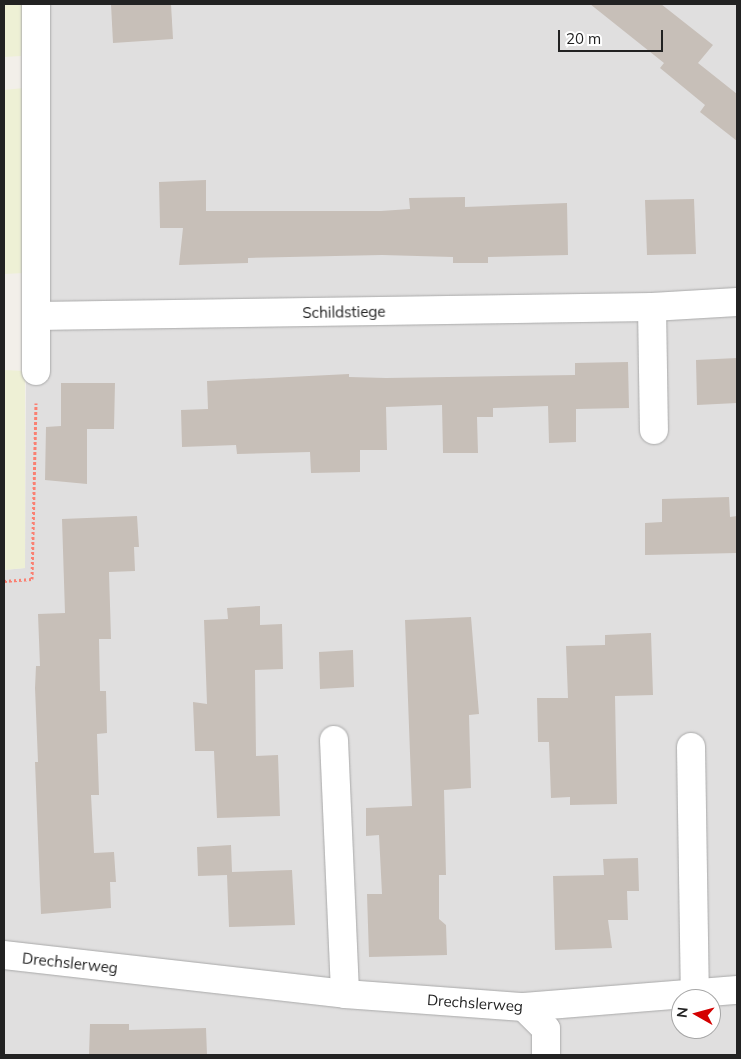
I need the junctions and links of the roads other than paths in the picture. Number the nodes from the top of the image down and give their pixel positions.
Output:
1 (36, 4) edge
2 (737, 302) edge
3 (652, 308) junction
4 (36, 316) junction
5 (36, 371) road end
6 (654, 430) dead end
7 (334, 740) dead end
8 (692, 747) dead end
9 (4, 955) edge
10 (695, 989) edge
11 (737, 990) edge
12 (721, 992) edge
13 (344, 994) junction
14 (671, 996) edge
15 (524, 1008) junction
16 (546, 1055) edge

1 - 4 street
2 - 3 street, Schildstiege
3 - 4 street, Schildstiege
3 - 6 street
4 - 5 street
7 - 13 street
8 - 10 street
9 - 13 street, Drechslerweg
11 - 12 street, Drechslerweg
13 - 15 street, Drechslerweg
14 - 15 street, Drechslerweg
15 - 16 street

